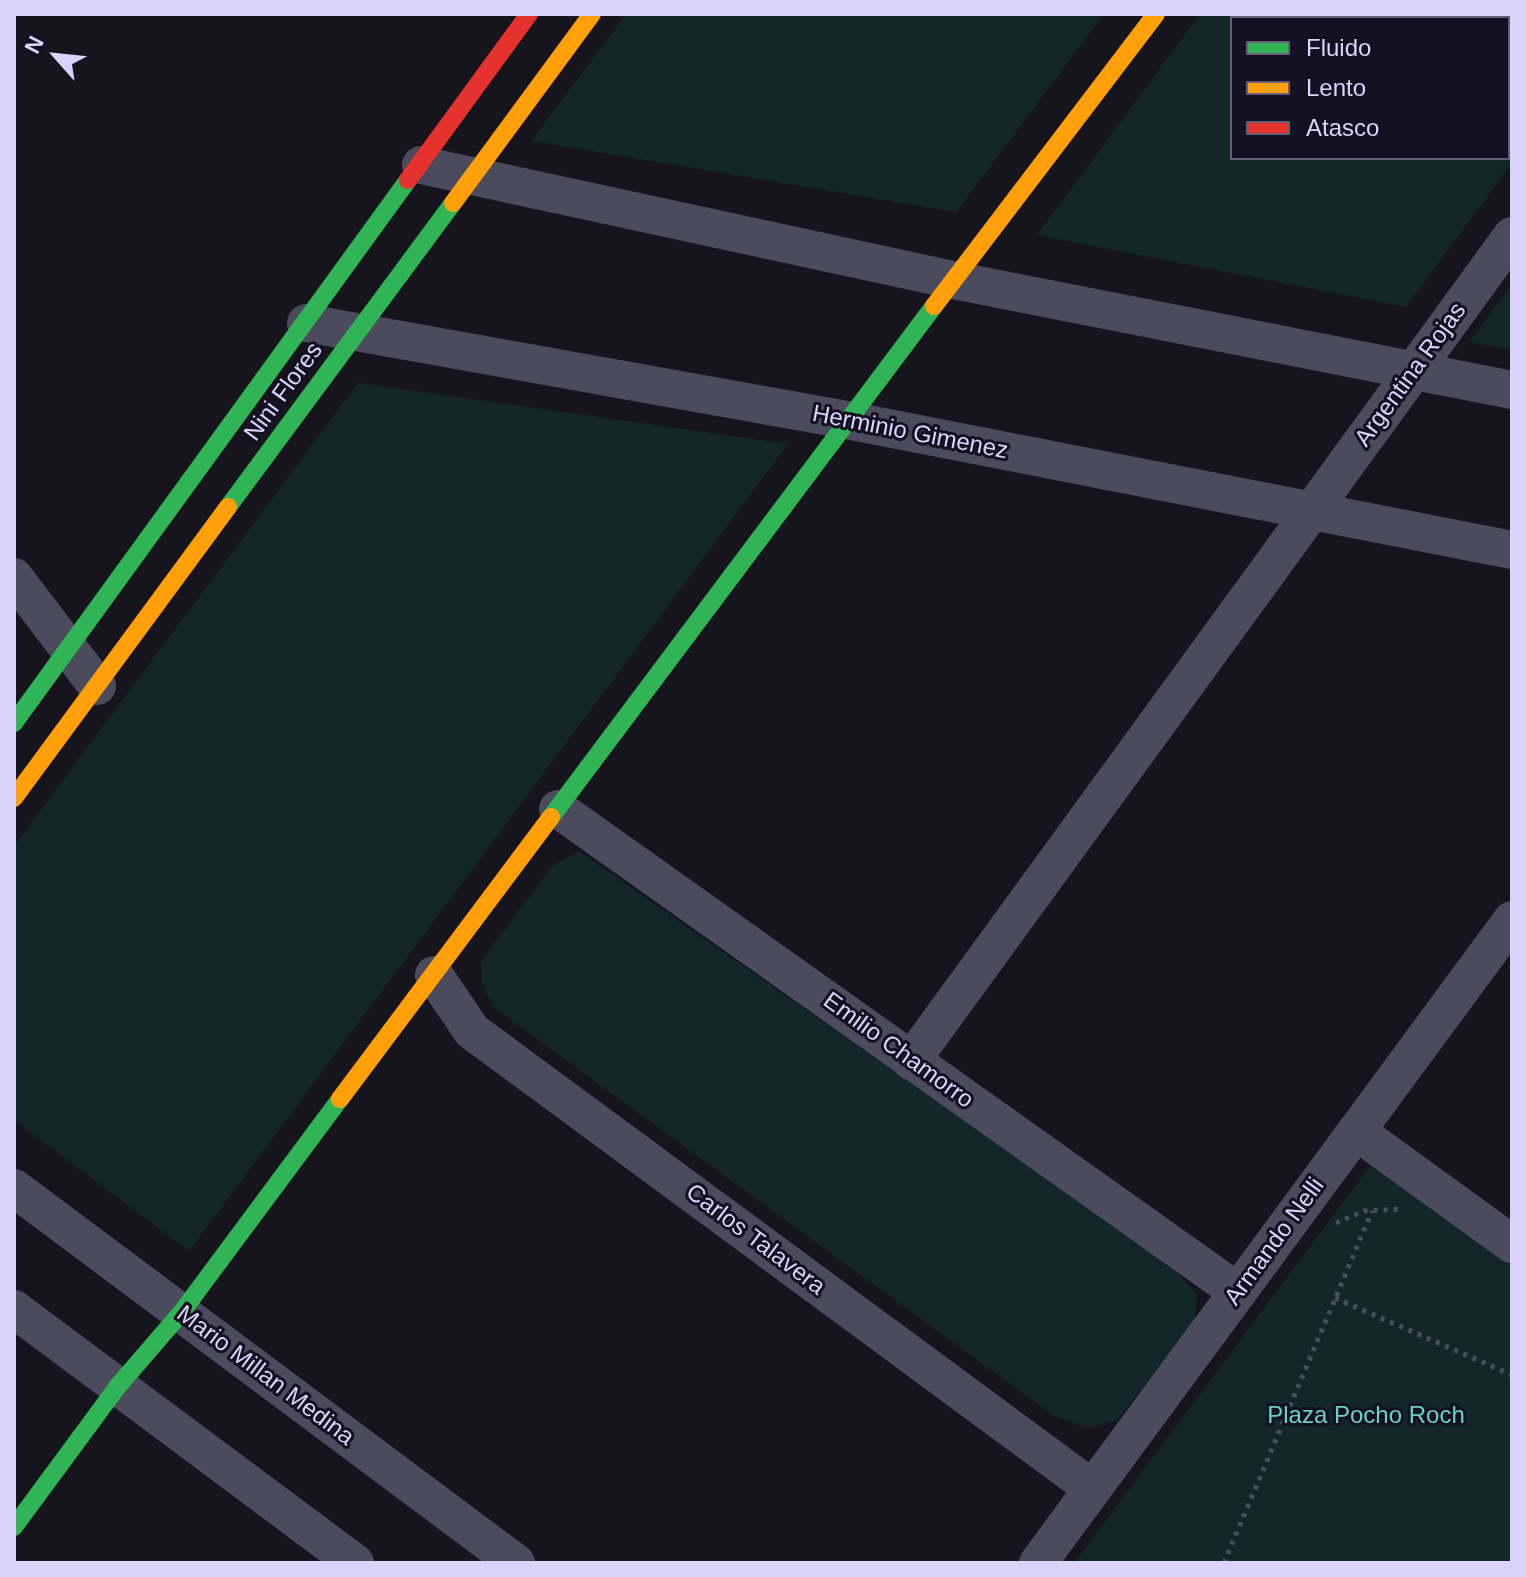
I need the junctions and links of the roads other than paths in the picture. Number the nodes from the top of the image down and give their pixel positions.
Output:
1 (529, 14) edge
2 (592, 14) edge
3 (1156, 14) edge
4 (421, 165) junction
5 (472, 176) junction
6 (1512, 236) edge
7 (953, 280) junction
8 (306, 323) junction
9 (358, 332) junction
10 (1414, 371) junction
11 (1512, 390) edge
12 (847, 420) junction
13 (1310, 513) junction
14 (1512, 550) edge
15 (14, 577) edge
16 (65, 648) junction
17 (97, 686) junction
18 (14, 723) edge
19 (14, 798) edge
20 (558, 809) junction
21 (1512, 920) edge
22 (434, 975) junction
23 (911, 1061) junction
24 (1356, 1131) junction
25 (14, 1188) edge
26 (1512, 1244) edge
27 (1238, 1292) junction
28 (14, 1309) edge
29 (181, 1313) junction
30 (118, 1386) junction
31 (1093, 1489) junction
32 (14, 1527) edge
33 (355, 1563) edge
34 (516, 1563) edge
35 (1038, 1563) edge

1 - 4 street, Nini Flores
2 - 5 street, Nini Flores
3 - 7 street
4 - 5 street
4 - 8 street, Nini Flores
5 - 7 street
5 - 9 street, Nini Flores
6 - 10 street, Argentina Rojas
7 - 10 street
7 - 12 street
8 - 9 street, Herminio Gimenez
8 - 16 street, Nini Flores
9 - 12 street, Herminio Gimenez
9 - 17 street, Nini Flores
10 - 11 street
10 - 13 street, Argentina Rojas
12 - 13 street, Herminio Gimenez
12 - 20 street
13 - 14 street, Herminio Gimenez
13 - 23 street, Argentina Rojas
15 - 16 street
16 - 17 street
16 - 18 street, Nini Flores
17 - 19 street, Nini Flores
20 - 22 street
20 - 23 street, Emilio Chamorro
21 - 24 street, Armando Nelli
22 - 29 street
22 - 31 street, Carlos Talavera
23 - 27 street, Emilio Chamorro
24 - 26 street
24 - 27 street, Armando Nelli
25 - 29 street, Mario Millan Medina
27 - 31 street, Armando Nelli
28 - 30 street
29 - 30 street
29 - 34 street, Mario Millan Medina
30 - 32 street
30 - 33 street
31 - 35 street, Armando Nelli

